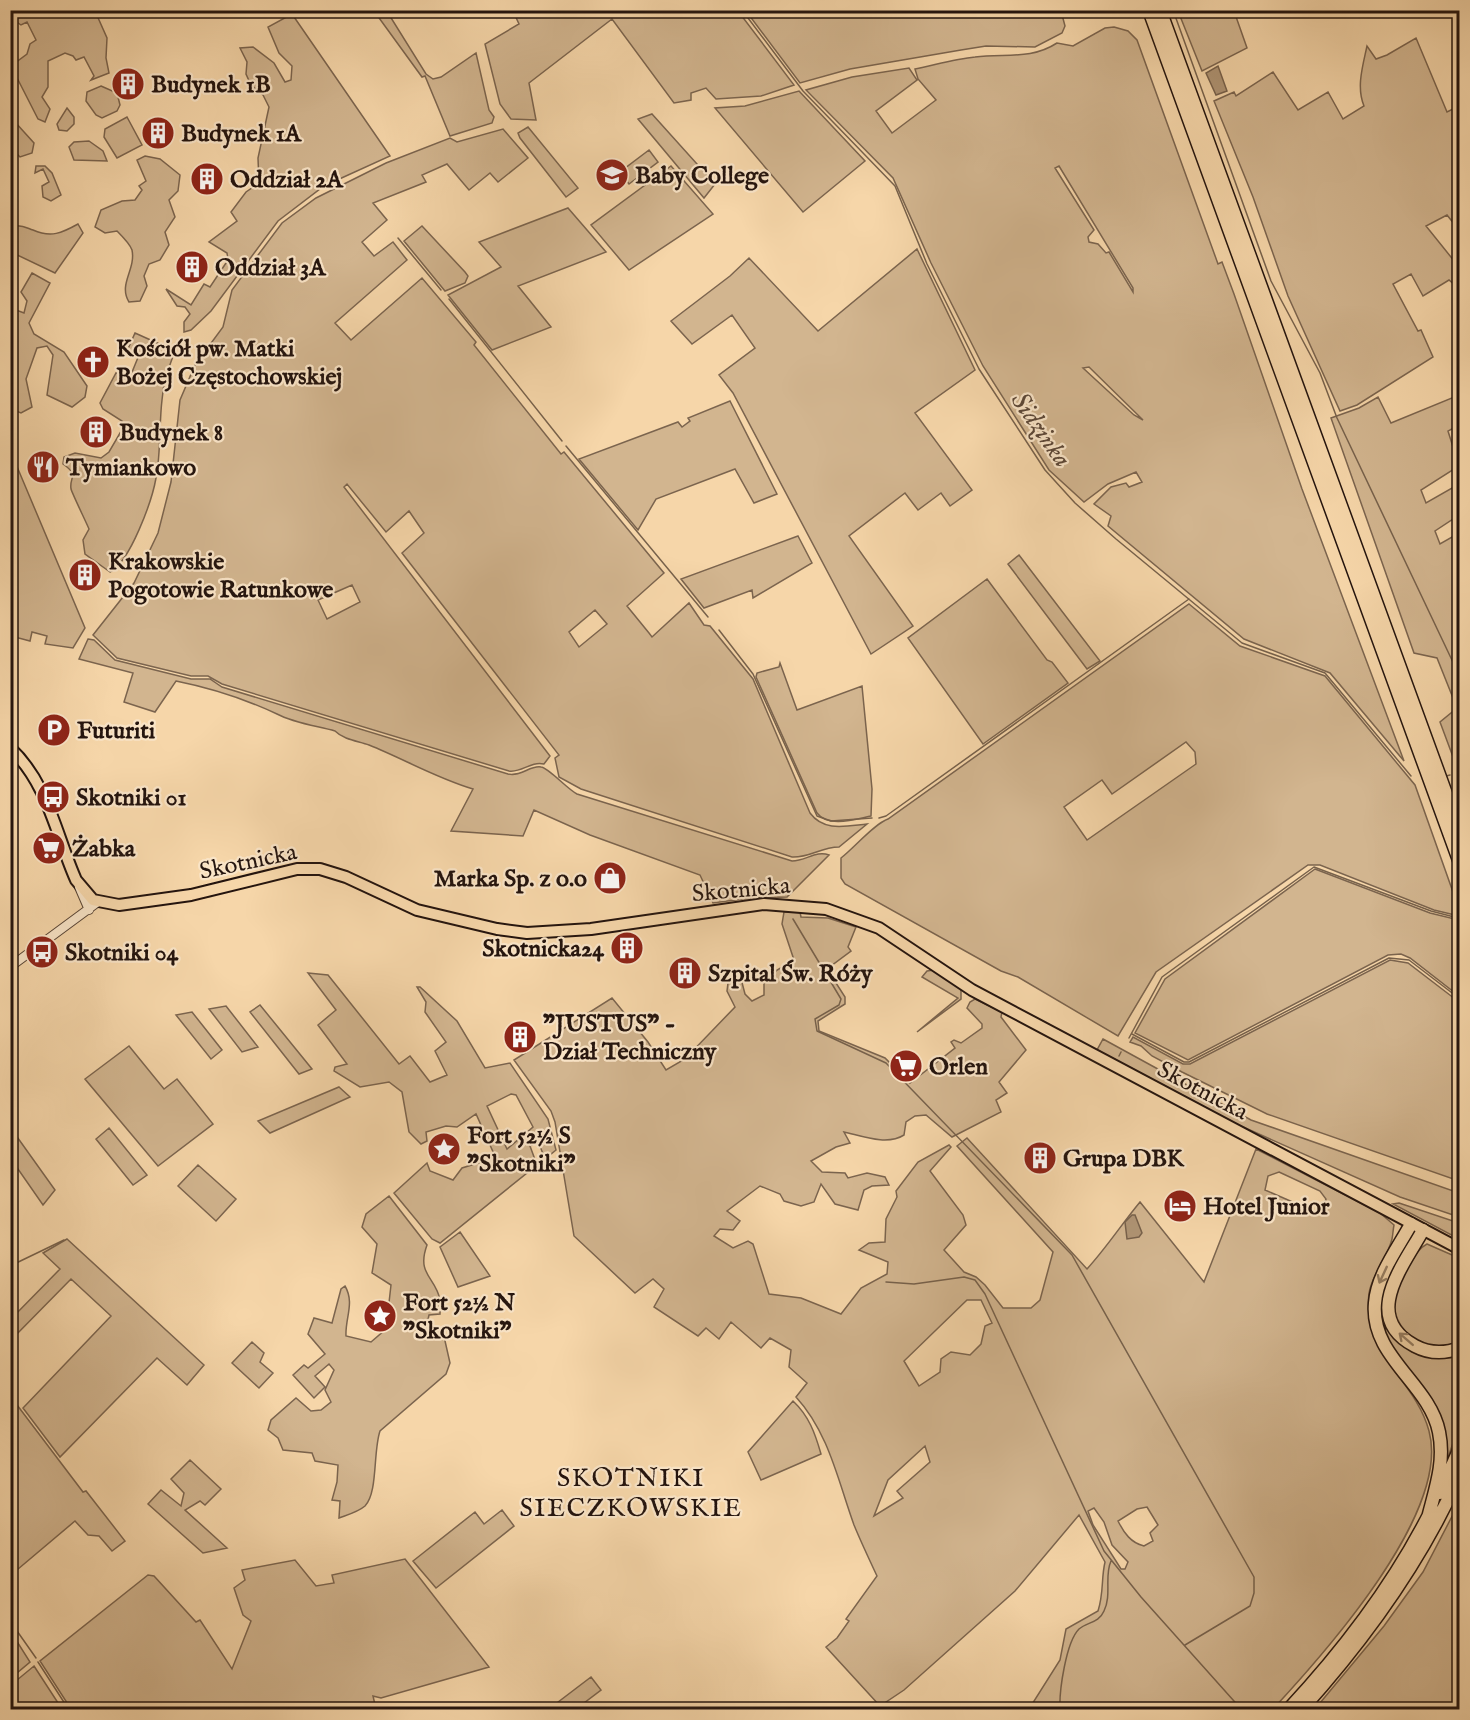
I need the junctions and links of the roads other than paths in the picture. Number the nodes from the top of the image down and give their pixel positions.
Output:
1 (1149, 10) edge
2 (1160, 10) edge
3 (10, 748) edge
4 (1460, 832) edge
5 (1460, 863) edge
6 (92, 905) junction
7 (10, 968) edge
8 (1411, 1224) junction
9 (1423, 1230) junction
10 (1460, 1249) edge
11 (1460, 1348) edge
12 (1460, 1448) edge
13 (1460, 1473) edge
14 (1460, 1484) edge
15 (1444, 1506) junction
16 (1429, 1514) junction
17 (1288, 1710) edge
18 (1302, 1710) edge

1 - 5 highway
2 - 4 highway
3 - 6 main road
6 - 7 street
6 - 8 main road, Skotnicka
8 - 9 main road, Skotnicka
8 -> 16 highway
9 - 10 main road, Skotnicka
11 -> 9 highway
12 - 16 highway
13 - 15 highway
14 - 15 highway
15 - 18 highway
16 - 17 highway

